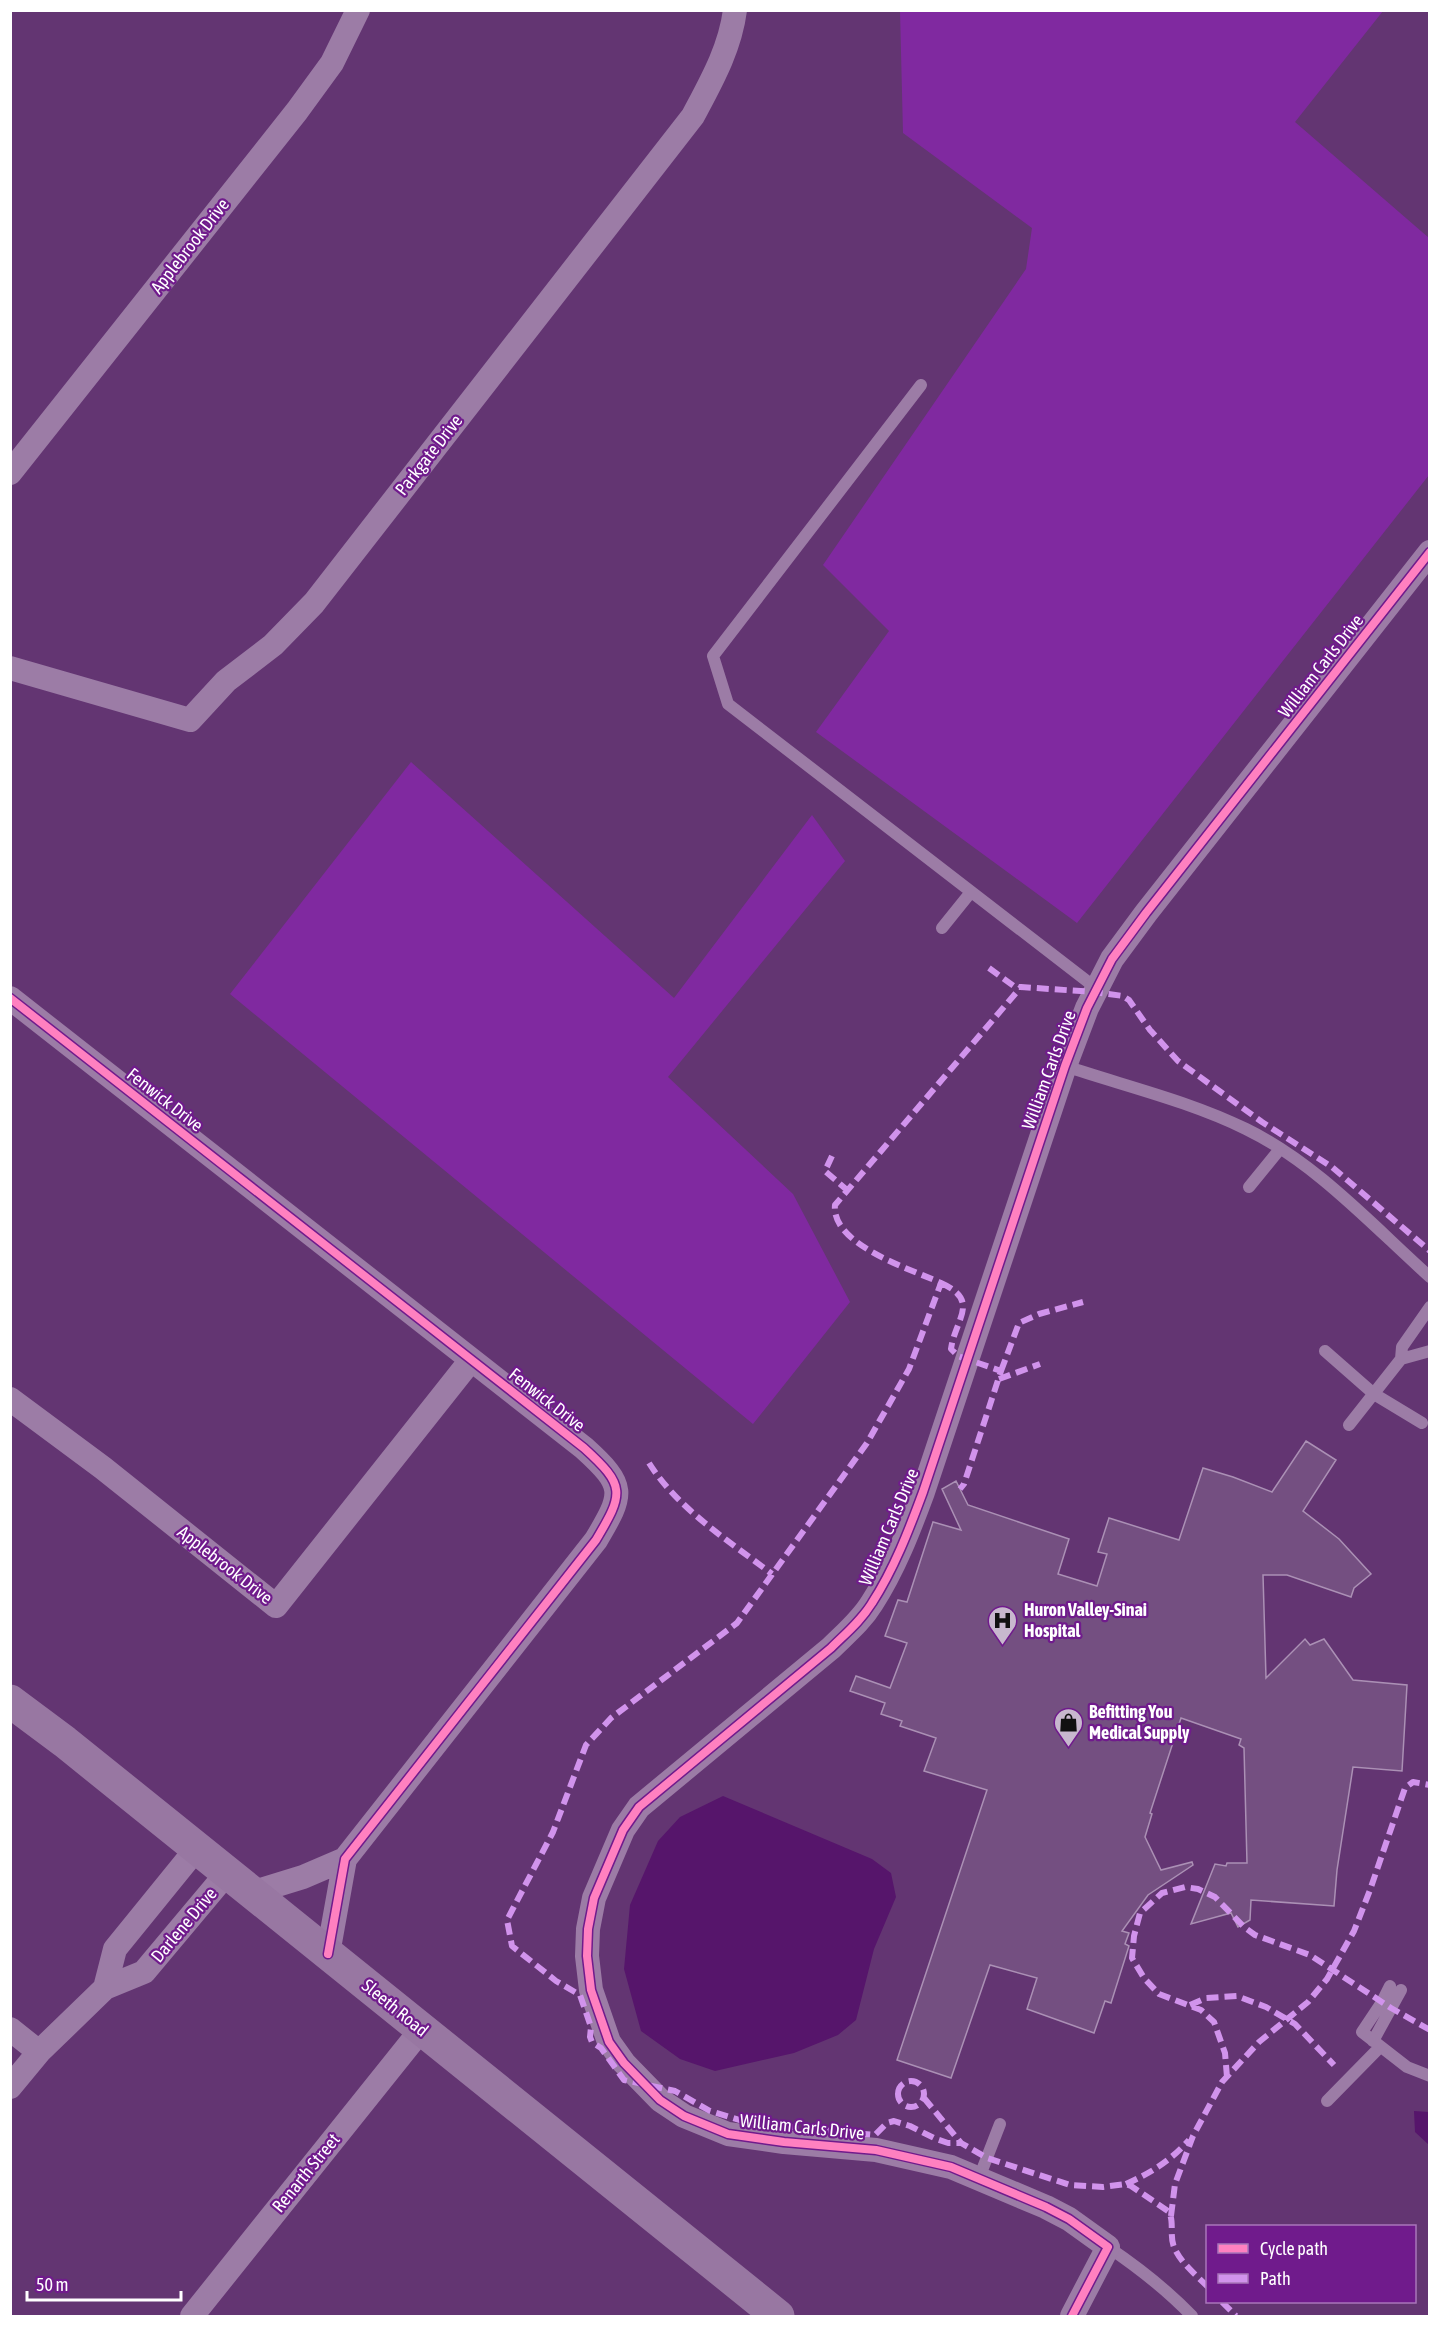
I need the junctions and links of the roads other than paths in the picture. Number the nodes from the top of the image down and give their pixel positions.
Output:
1 (358, 10) edge
2 (735, 10) edge
3 (921, 385) dead end
4 (10, 473) edge
5 (1430, 552) edge
6 (10, 668) edge
7 (971, 892) junction
8 (942, 928) dead end
9 (1096, 988) junction
10 (10, 998) edge
11 (1065, 1066) junction
12 (1280, 1149) junction
13 (1249, 1187) dead end
14 (1430, 1277) edge
15 (1430, 1307) edge
16 (1325, 1351) dead end
17 (1430, 1351) edge
18 (1401, 1359) junction
19 (471, 1360) junction
20 (1374, 1394) junction
21 (10, 1399) edge
22 (1422, 1423) dead end
23 (1349, 1425) dead end
24 (10, 1701) edge
25 (196, 1848) junction
26 (345, 1859) junction
27 (239, 1883) junction
28 (328, 1954) junction
29 (105, 1988) junction
30 (10, 2029) edge
31 (421, 2030) junction
32 (1377, 2044) junction
33 (39, 2052) junction
34 (1430, 2076) edge
35 (10, 2086) edge
36 (1327, 2101) dead end
37 (1000, 2124) dead end
38 (979, 2178) junction
39 (1108, 2247) junction
40 (192, 2316) edge
41 (778, 2316) edge
42 (1072, 2316) edge
43 (1192, 2316) edge

1 - 4 street, Applebrook Drive
2 - 6 street, Parkgate Drive
3 - 7 lane
5 - 9 street, William Carls Drive
7 - 8 lane
7 - 9 lane
9 - 11 street, William Carls Drive
10 - 19 street, Fenwick Drive
11 - 12 lane
11 - 38 street, William Carls Drive
12 - 13 lane
12 - 14 lane
15 - 18 lane
16 - 20 lane
17 - 18 lane
18 - 20 lane
19 - 21 street, Applebrook Drive
19 - 26 street, Fenwick Drive
20 - 22 lane
20 - 23 lane
24 - 25 street, Sleeth Road
25 - 27 street, Sleeth Road
25 - 29 street
26 - 27 street, Fenwick Drive
26 - 28 street, Fenwick Drive
27 - 28 street, Sleeth Road
27 - 29 street, Darlene Drive
28 - 31 street, Sleeth Road
29 - 33 street, Darlene Drive
30 - 33 street
31 - 40 street, Renarth Street
31 - 41 street, Sleeth Road
32 - 32 lane
32 - 34 lane
32 - 36 lane
33 - 35 street, Darlene Drive
37 - 38 lane
38 - 39 street, William Carls Drive
39 - 42 street
39 - 43 lane

